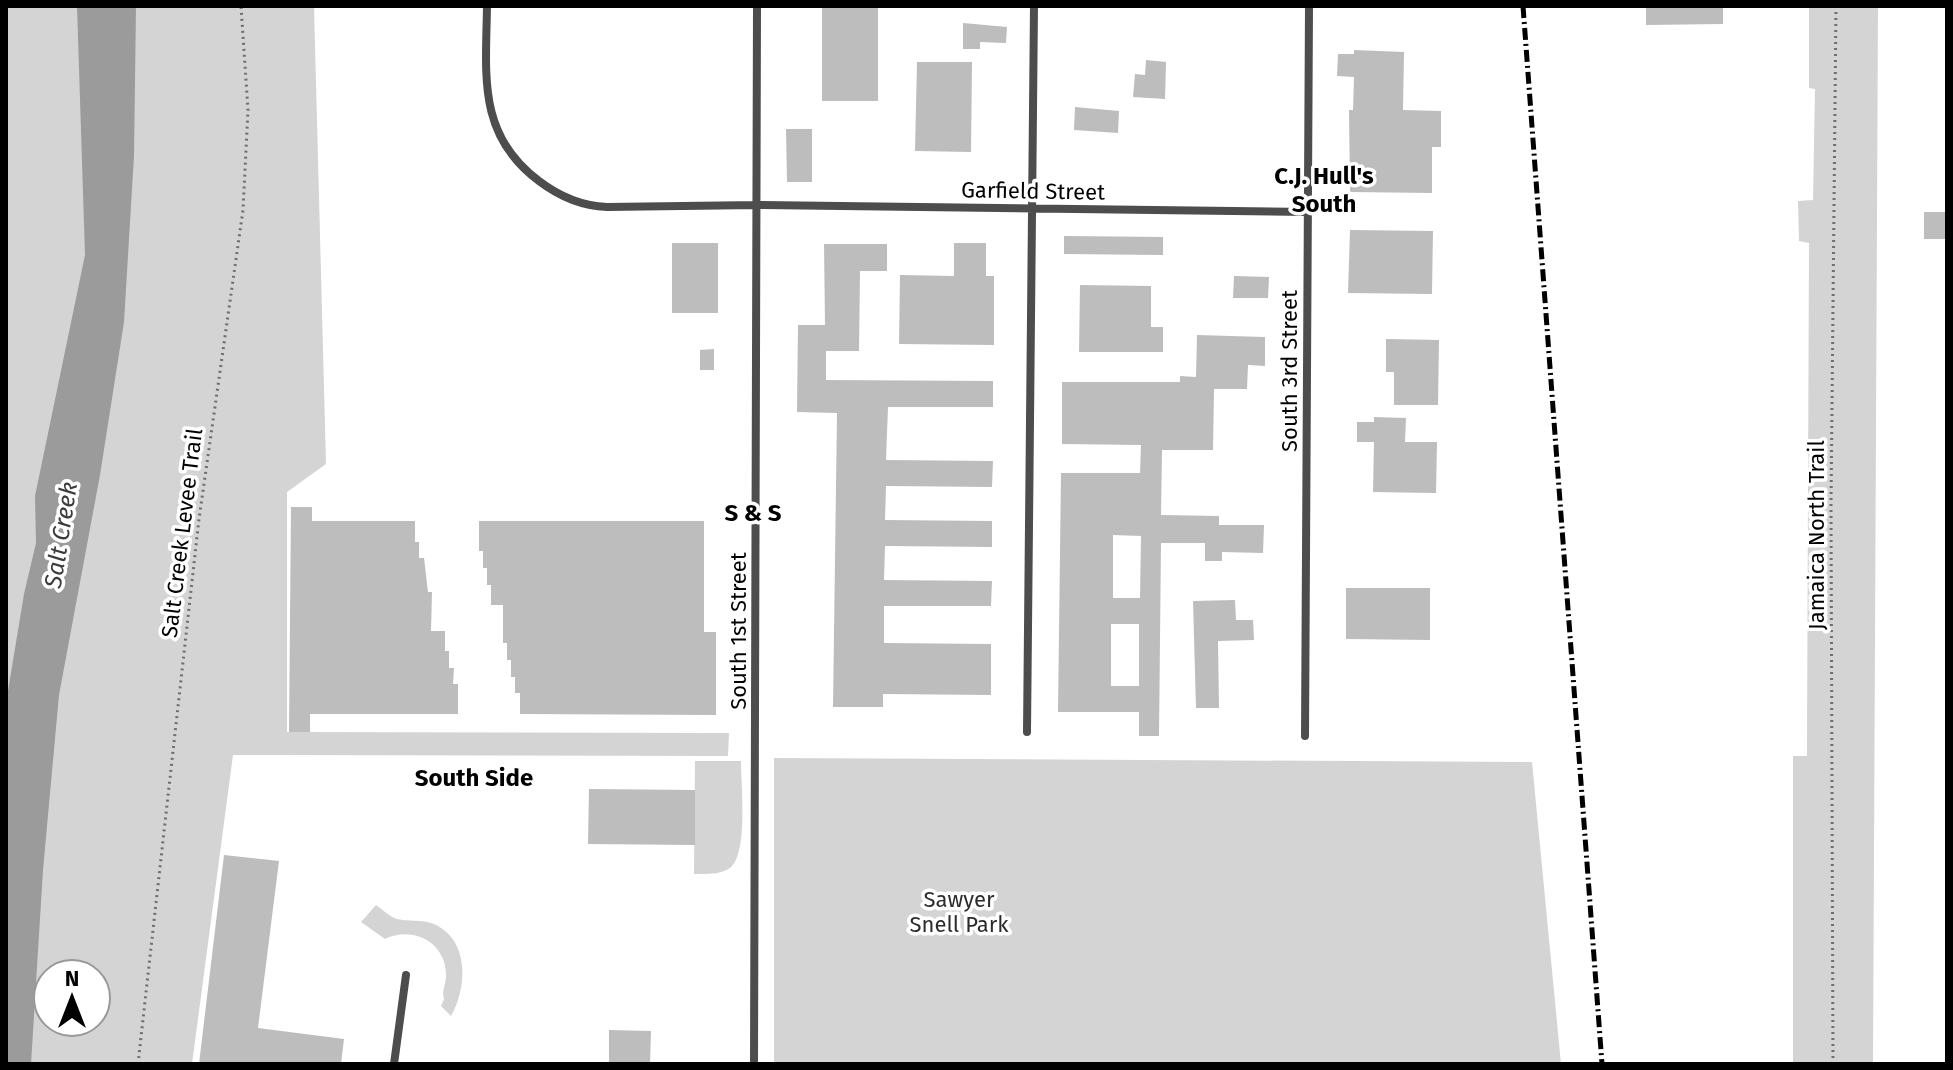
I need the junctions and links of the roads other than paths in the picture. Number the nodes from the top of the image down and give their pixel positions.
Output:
1 (487, 6) edge
2 (757, 6) edge
3 (1034, 6) edge
4 (1309, 6) edge
5 (758, 205) junction
6 (1034, 209) junction
7 (1308, 212) junction
8 (1027, 732) dead end
9 (1305, 736) dead end
10 (406, 975) dead end
11 (394, 1064) edge
12 (754, 1064) edge

1 - 5 street, Garfield Street
2 - 5 street, South 1st Street
3 - 6 street
4 - 7 street, South 3rd Street
5 - 6 street, Garfield Street
5 - 12 street, South 1st Street
6 - 7 street, Garfield Street
6 - 8 street
7 - 9 street, South 3rd Street
10 - 11 street

